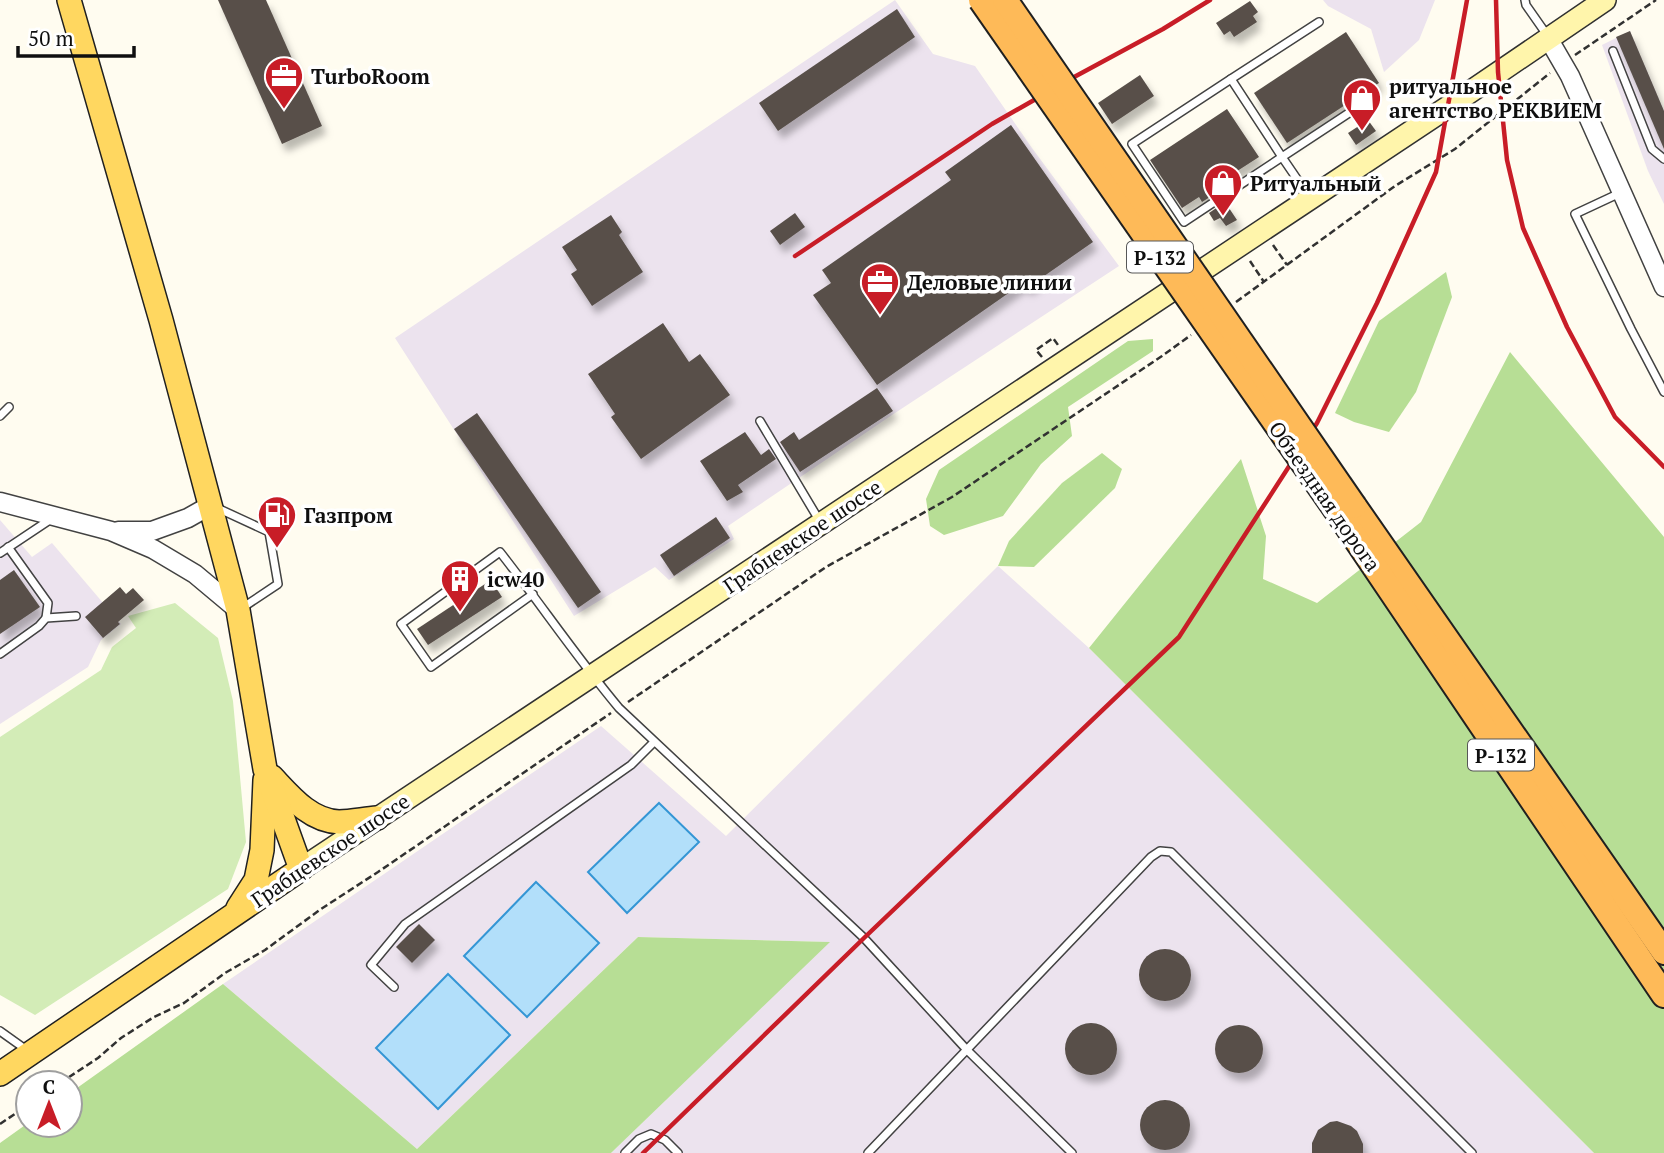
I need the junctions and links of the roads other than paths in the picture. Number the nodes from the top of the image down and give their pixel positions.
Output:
1 (69, 0) edge
2 (981, 0) edge
3 (1005, 0) edge
4 (1525, 0) edge
5 (1605, 0) edge
6 (1319, 22) dead end
7 (1548, 38) junction
8 (1613, 51) dead end
9 (1231, 79) junction
10 (1358, 107) dead end
11 (1282, 157) junction
12 (1664, 159) edge
13 (1621, 192) junction
14 (1310, 198) junction
15 (1664, 287) edge
16 (1664, 392) edge
17 (9, 407) dead end
18 (0, 416) edge
19 (760, 421) dead end
20 (0, 502) edge
21 (211, 505) junction
22 (1347, 510) junction
23 (55, 517) junction
24 (821, 524) junction
25 (111, 531) junction
26 (8, 547) junction
27 (0, 553) edge
28 (533, 594) junction
29 (238, 610) junction
30 (76, 616) dead end
31 (46, 618) junction
32 (0, 654) edge
33 (592, 676) junction
34 (654, 742) junction
35 (265, 769) junction
36 (377, 818) junction
37 (301, 869) junction
38 (232, 916) junction
39 (1664, 952) edge
40 (394, 987) dead end
41 (1664, 995) edge
42 (0, 1031) edge
43 (967, 1049) junction
44 (32, 1053) junction
45 (0, 1074) edge
46 (625, 1153) edge
47 (678, 1153) edge
48 (868, 1153) edge
49 (1072, 1153) edge
50 (1472, 1153) edge

1 - 21 main road
2 - 22 highway, Объездная дорога / Р-132, bridge
3 - 22 highway, Объездная дорога / Р-132, bridge
4 - 7 lane
5 - 7 main road, Грабцевское шоссе
6 - 9 lane
7 - 13 street
7 - 14 main road, Грабцевское шоссе
8 - 12 lane
9 - 11 lane
9 - 11 lane
10 - 11 lane
11 - 14 lane
13 - 15 street
13 - 16 lane
14 - 24 main road, Грабцевское шоссе
17 - 18 lane
19 - 24 lane
20 - 23 street
21 - 25 street
21 - 29 main road
21 - 29 lane
22 - 39 highway, Объездная дорога / Р-132
22 - 41 highway, Объездная дорога / Р-132
23 - 25 street
23 - 26 lane
24 - 33 main road, Грабцевское шоссе
25 - 29 street
26 - 27 lane
26 - 31 lane
28 - 28 lane
28 - 33 lane
29 - 35 main road
30 - 31 lane
31 - 32 lane
33 - 34 lane
33 - 36 main road, Грабцевское шоссе
34 - 40 lane
34 - 43 lane
35 - 36 main road
35 - 37 main road
35 - 38 main road
36 - 37 main road, Грабцевское шоссе
37 - 38 main road, Грабцевское шоссе
38 - 44 main road, Грабцевское шоссе
42 - 44 lane
43 - 48 lane
43 - 49 lane
43 - 50 lane
44 - 45 main road, Грабцевское шоссе
46 - 47 lane

